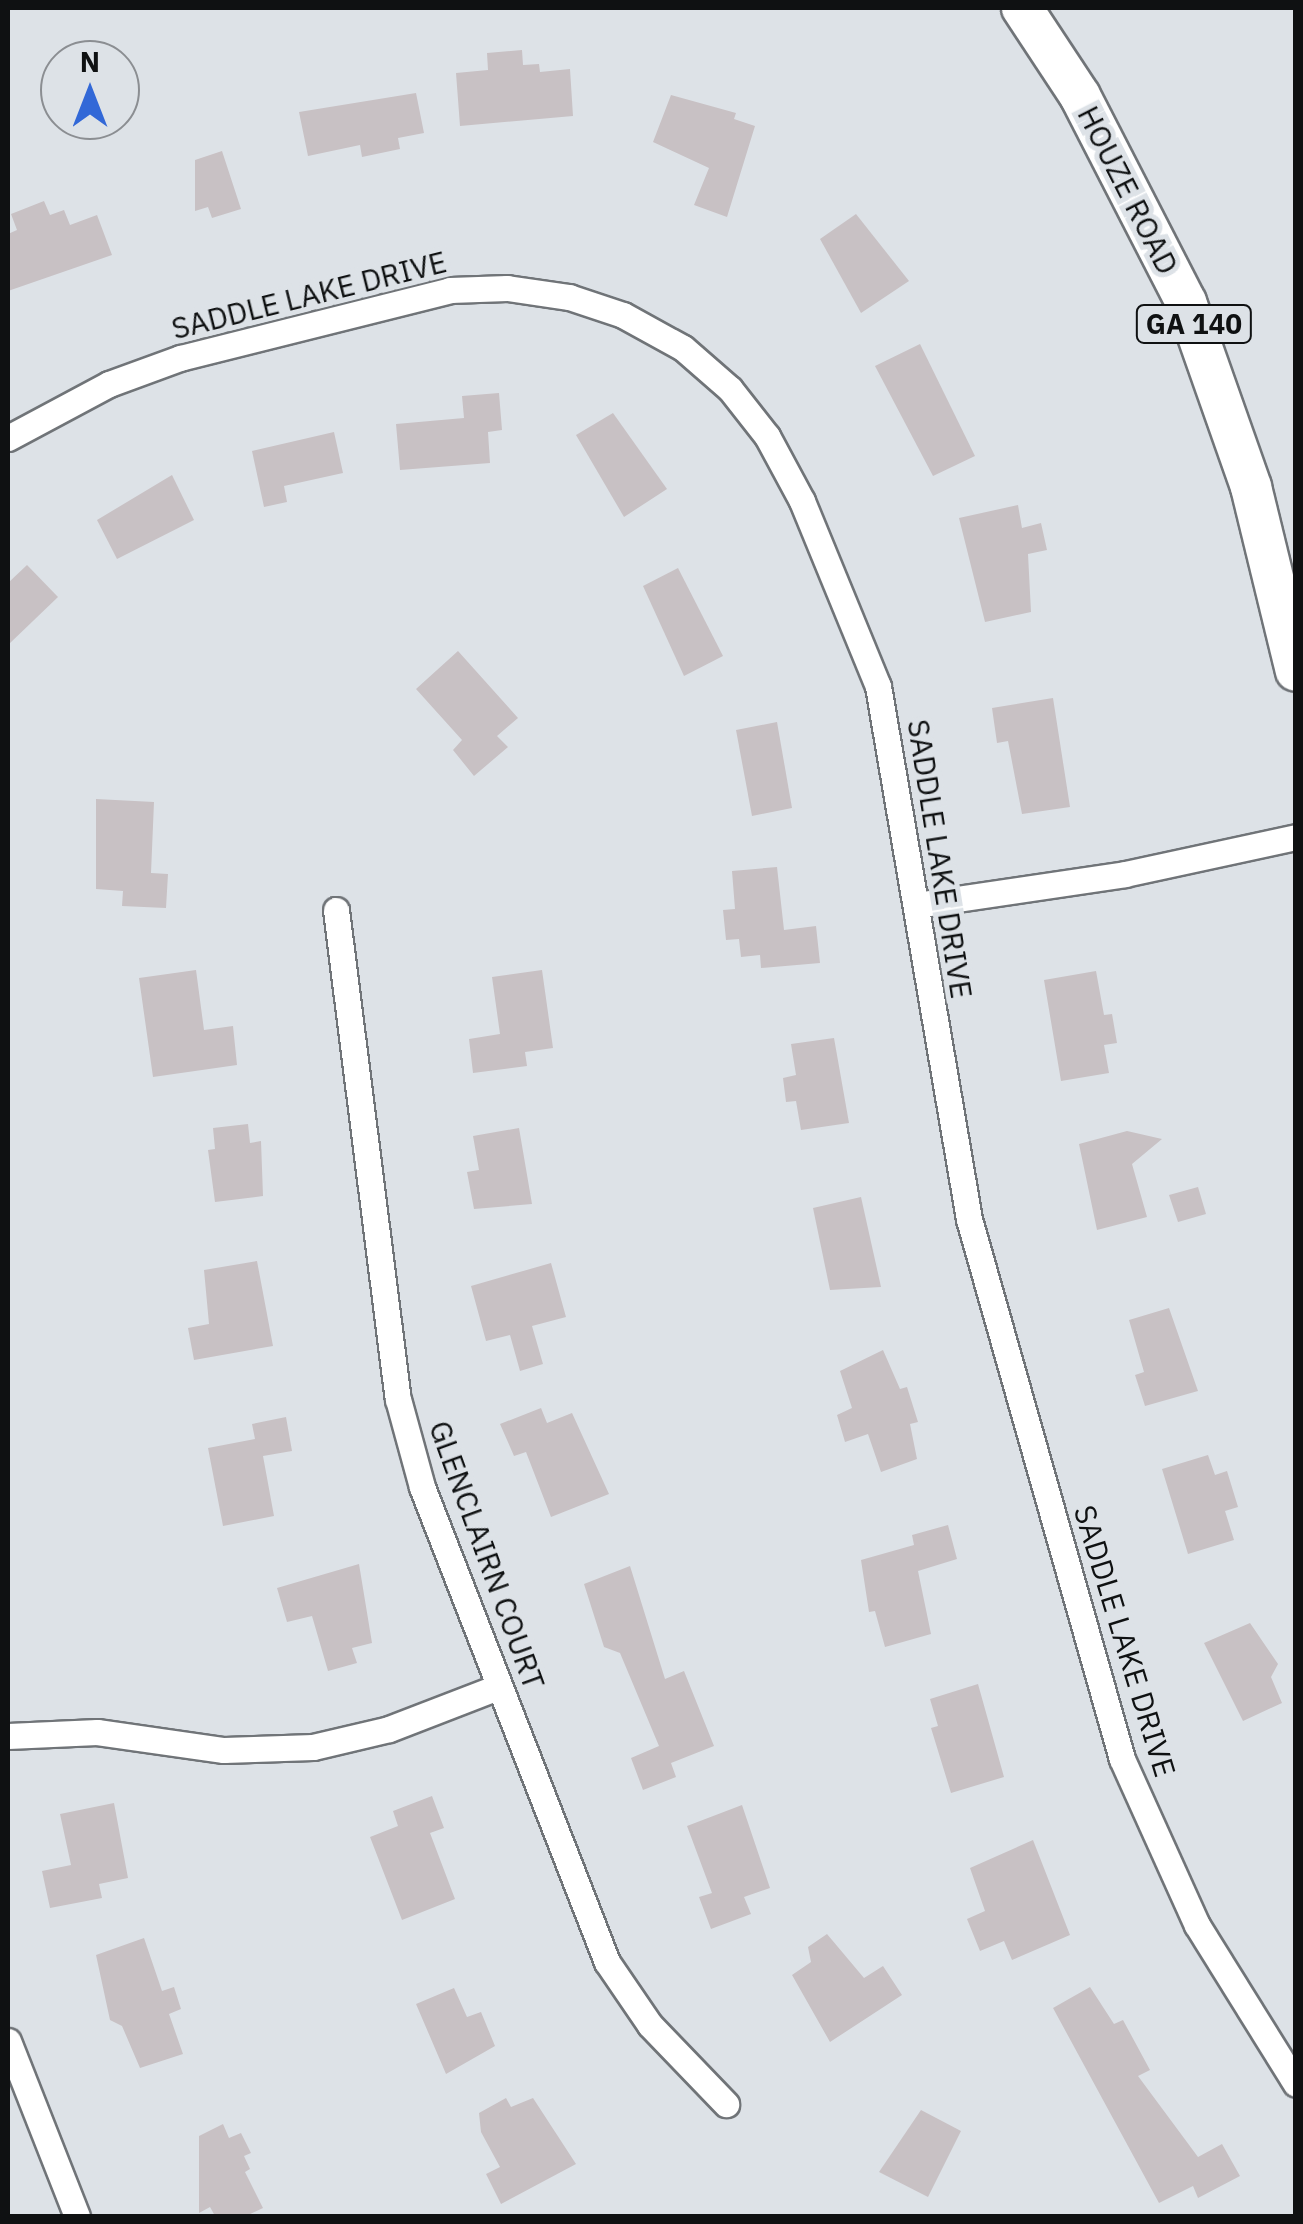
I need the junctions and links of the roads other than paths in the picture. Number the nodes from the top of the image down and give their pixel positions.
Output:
1 (1022, 8) edge
2 (8, 438) edge
3 (1296, 670) edge
4 (1296, 837) edge
5 (916, 905) junction
6 (336, 910) dead end
7 (498, 1687) junction
8 (8, 1736) edge
9 (8, 2042) edge
10 (1296, 2084) edge
11 (726, 2104) dead end
12 (76, 2216) edge

1 - 3 main road, HOUZE ROAD / GA 140
2 - 5 street, SADDLE LAKE DRIVE
4 - 5 street
5 - 10 street, SADDLE LAKE DRIVE
6 - 7 street, GLENCLAIRN COURT
7 - 8 street
7 - 11 street, GLENCLAIRN COURT
9 - 12 street

